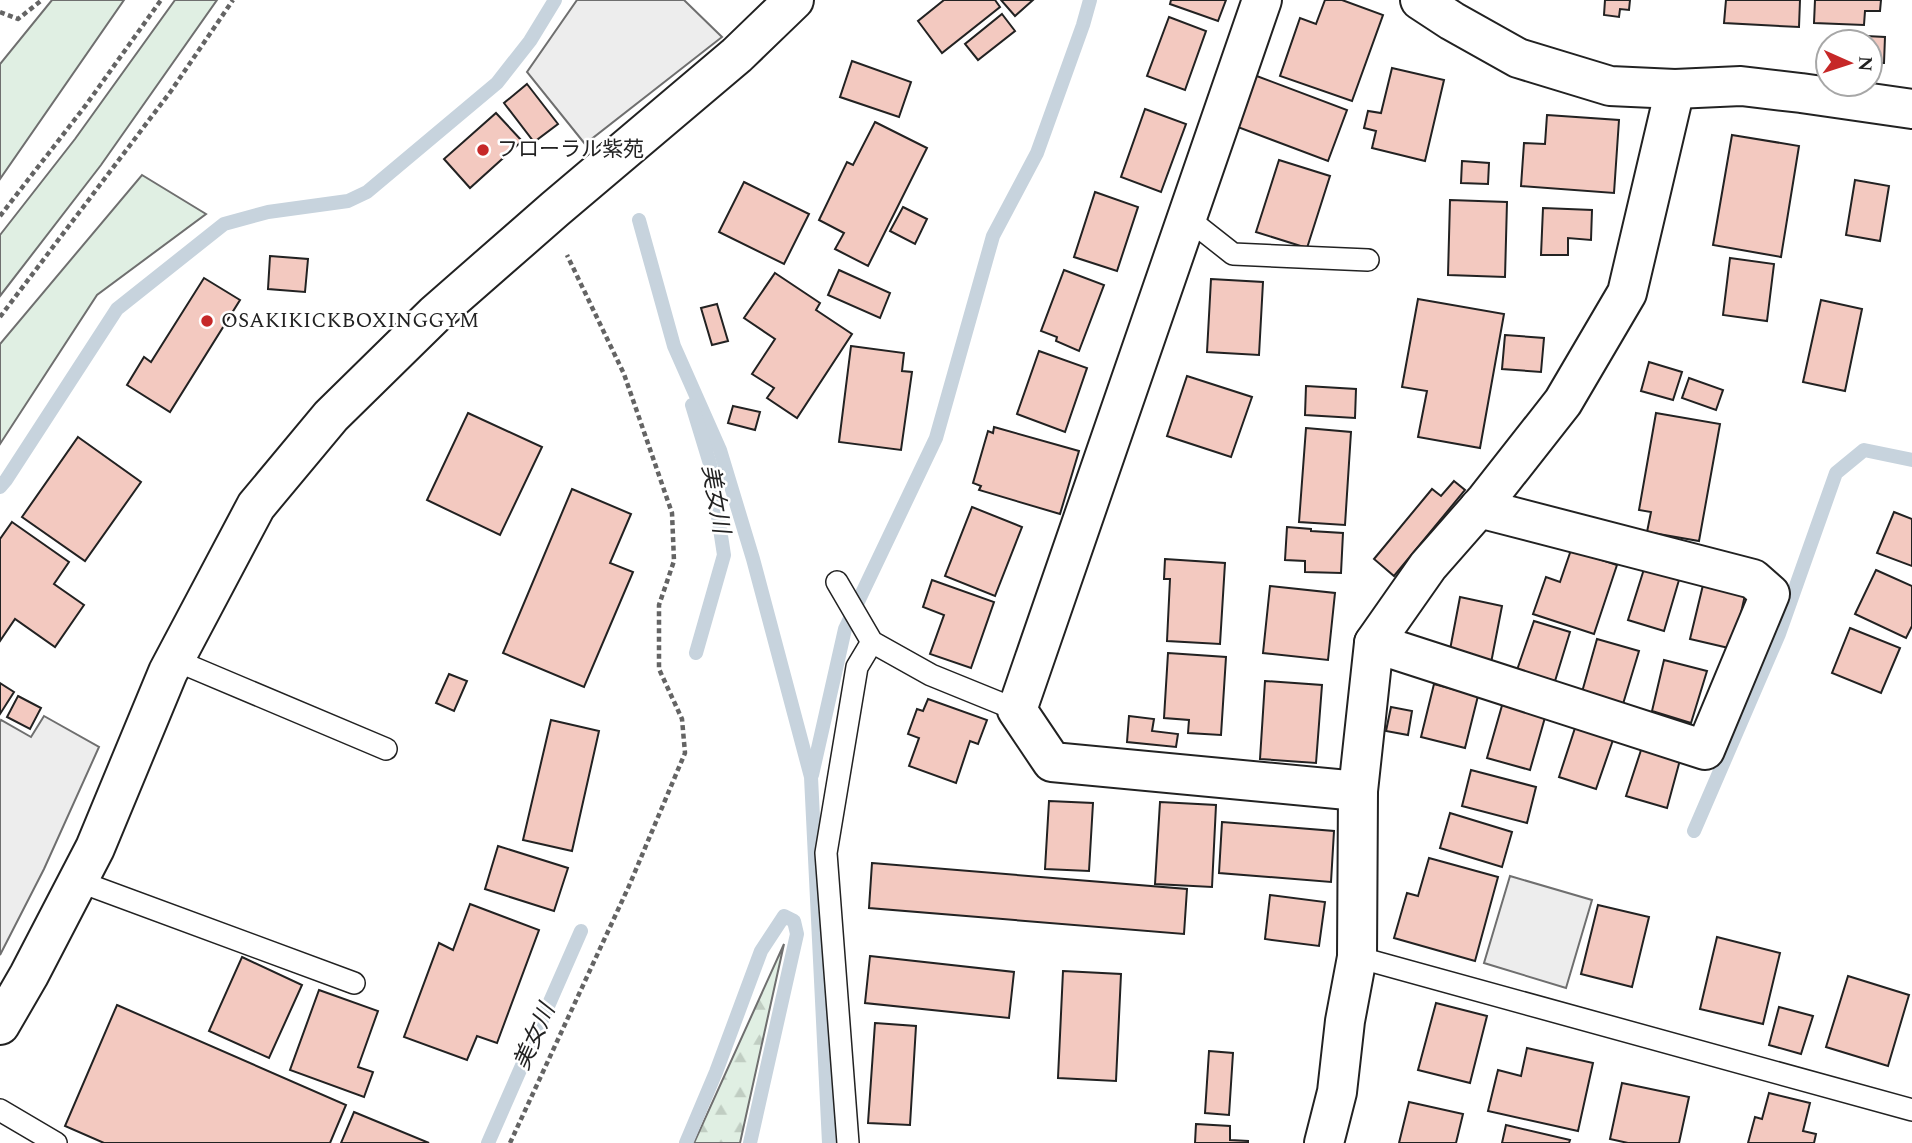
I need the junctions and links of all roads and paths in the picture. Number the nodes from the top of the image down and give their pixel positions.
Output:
1 (42, 0) edge
2 (161, 0) edge
3 (233, 0) edge
4 (794, 0) edge
5 (1262, 0) edge
6 (1420, 0) edge
7 (0, 12) edge
8 (1675, 89) junction
9 (1912, 108) edge
10 (0, 216) edge
11 (1186, 217) junction
12 (545, 218) junction
13 (1367, 260) dead end
14 (0, 317) edge
15 (1479, 508) junction
16 (837, 582) dead end
17 (867, 634) junction
18 (1374, 643) junction
19 (175, 660) junction
20 (1017, 709) junction
21 (386, 749) dead end
22 (1357, 791) junction
23 (78, 881) junction
24 (1357, 957) junction
25 (354, 983) dead end
26 (0, 1025) edge
27 (0, 1110) edge
28 (1912, 1110) edge
29 (56, 1143) edge
30 (510, 1143) edge
31 (848, 1143) edge
32 (1324, 1143) edge

1 - 7 path
2 - 10 path
3 - 14 path
4 - 12 street
5 - 11 street
6 - 8 street
8 - 9 street
8 - 15 street
11 - 13 lane
11 - 20 street
12 - 19 street
12 - 30 path
15 - 18 street
15 - 18 street
16 - 17 lane
17 - 20 lane
17 - 31 lane
18 - 22 street
19 - 21 lane
19 - 23 street
20 - 22 street
22 - 24 street
23 - 25 lane
23 - 26 street
24 - 28 lane
24 - 32 street
27 - 29 lane

